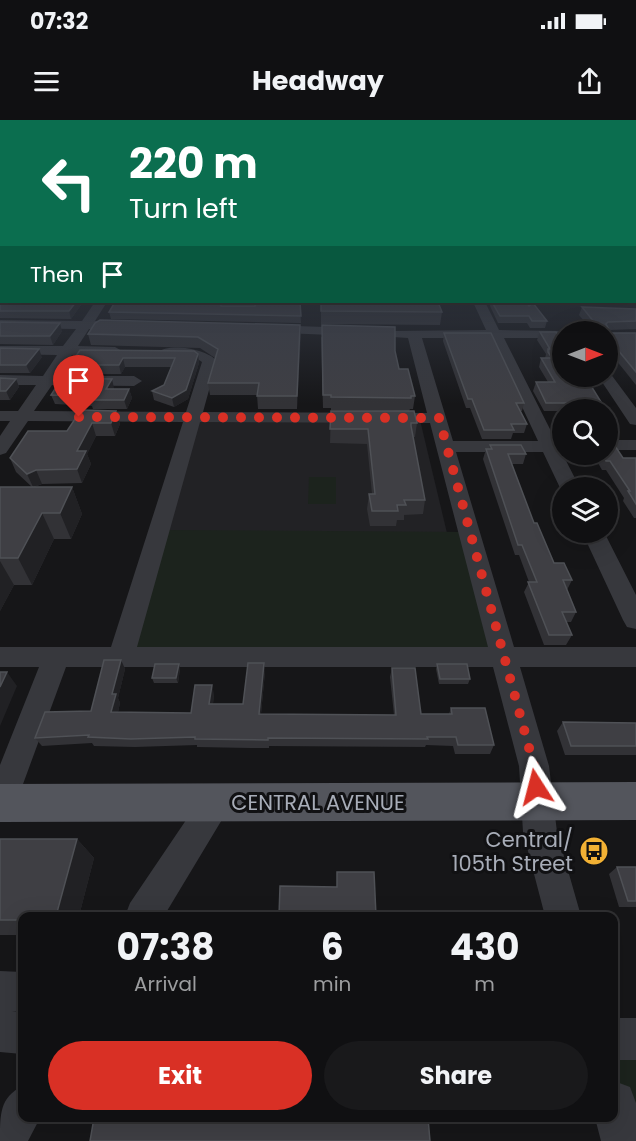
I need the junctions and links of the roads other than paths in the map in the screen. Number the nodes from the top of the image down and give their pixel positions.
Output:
1 (97, 309) edge
2 (482, 309) edge
3 (0, 324) edge
4 (87, 324) junction
5 (144, 325) edge
6 (256, 329) edge
7 (414, 334) junction
8 (495, 334) junction
9 (552, 334) edge
10 (0, 350) edge
11 (69, 350) junction
12 (0, 380) edge
13 (49, 380) junction
14 (134, 381) dead end
15 (613, 387) edge
16 (0, 416) edge
17 (23, 416) junction
18 (192, 418) junction
19 (439, 418) junction
20 (636, 420) edge
21 (552, 439) edge
22 (636, 445) edge
23 (552, 446) edge
24 (618, 446) edge
25 (446, 447) junction
26 (0, 449) edge
27 (598, 543) edge
28 (636, 620) edge
29 (122, 656) junction
30 (503, 656) junction
31 (0, 657) edge
32 (56, 657) junction
33 (636, 657) edge
34 (636, 801) edge
35 (216, 802) junction
36 (537, 802) junction
37 (0, 803) edge
38 (146, 912) edge
39 (562, 912) edge
40 (0, 991) edge
41 (18, 992) edge
42 (0, 1031) edge
43 (18, 1033) edge
44 (618, 1039) edge
45 (636, 1039) edge
46 (18, 1115) edge
47 (618, 1118) edge
48 (2, 1141) edge
49 (624, 1141) edge

1 - 4 street
2 - 8 street
3 - 4 street
4 - 5 street
4 - 11 street
6 - 7 street
7 - 8 street
7 - 19 street
8 - 9 street
8 - 21 street
10 - 11 street
11 - 13 street
11 - 18 street
12 - 13 street
13 - 14 street
13 - 17 street
15 - 20 street
16 - 17 street
17 - 18 street
17 - 26 street
18 - 19 street
18 - 29 street
19 - 25 street
22 - 24 street
23 - 25 street
25 - 30 street
27 - 28 street
29 - 30 street
29 - 32 street
30 - 33 street
30 - 36 street
31 - 32 street
32 - 37 street
34 - 36 main road, CENTRAL AVENUE
35 - 36 main road, CENTRAL AVENUE
35 - 37 main road, CENTRAL AVENUE
35 - 38 street
36 - 39 street
40 - 41 street
42 - 43 street
44 - 45 street
46 - 48 street
47 - 49 street

